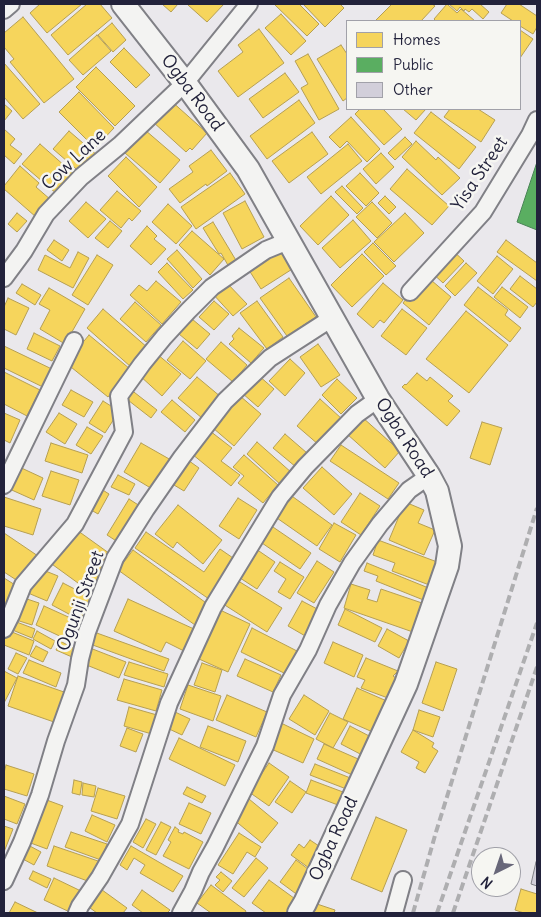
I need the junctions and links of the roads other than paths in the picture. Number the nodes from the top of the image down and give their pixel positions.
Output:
1 (11, 4) edge
2 (123, 4) edge
3 (249, 4) edge
4 (4, 10) edge
5 (185, 82) junction
6 (537, 120) edge
7 (288, 240) junction
8 (4, 278) edge
9 (410, 292) dead end
10 (332, 318) junction
11 (74, 341) dead end
12 (378, 399) junction
13 (429, 476) junction
14 (4, 485) edge
15 (4, 629) edge
16 (403, 880) dead end
17 (4, 881) edge
18 (186, 911) edge
19 (77, 913) edge
20 (298, 913) edge
21 (394, 913) edge

1 - 4 street
2 - 5 main road, Ogba Road
3 - 5 street, Cow Lane
5 - 7 main road, Ogba Road
5 - 8 street, Cow Lane
6 - 9 street, Yisa Street
7 - 10 main road, Ogba Road
7 - 15 street
10 - 12 main road, Ogba Road
10 - 17 street, Ogunji Street
11 - 14 street
12 - 13 main road, Ogba Road
12 - 19 street
13 - 18 street
13 - 20 main road, Ogba Road
16 - 21 street

